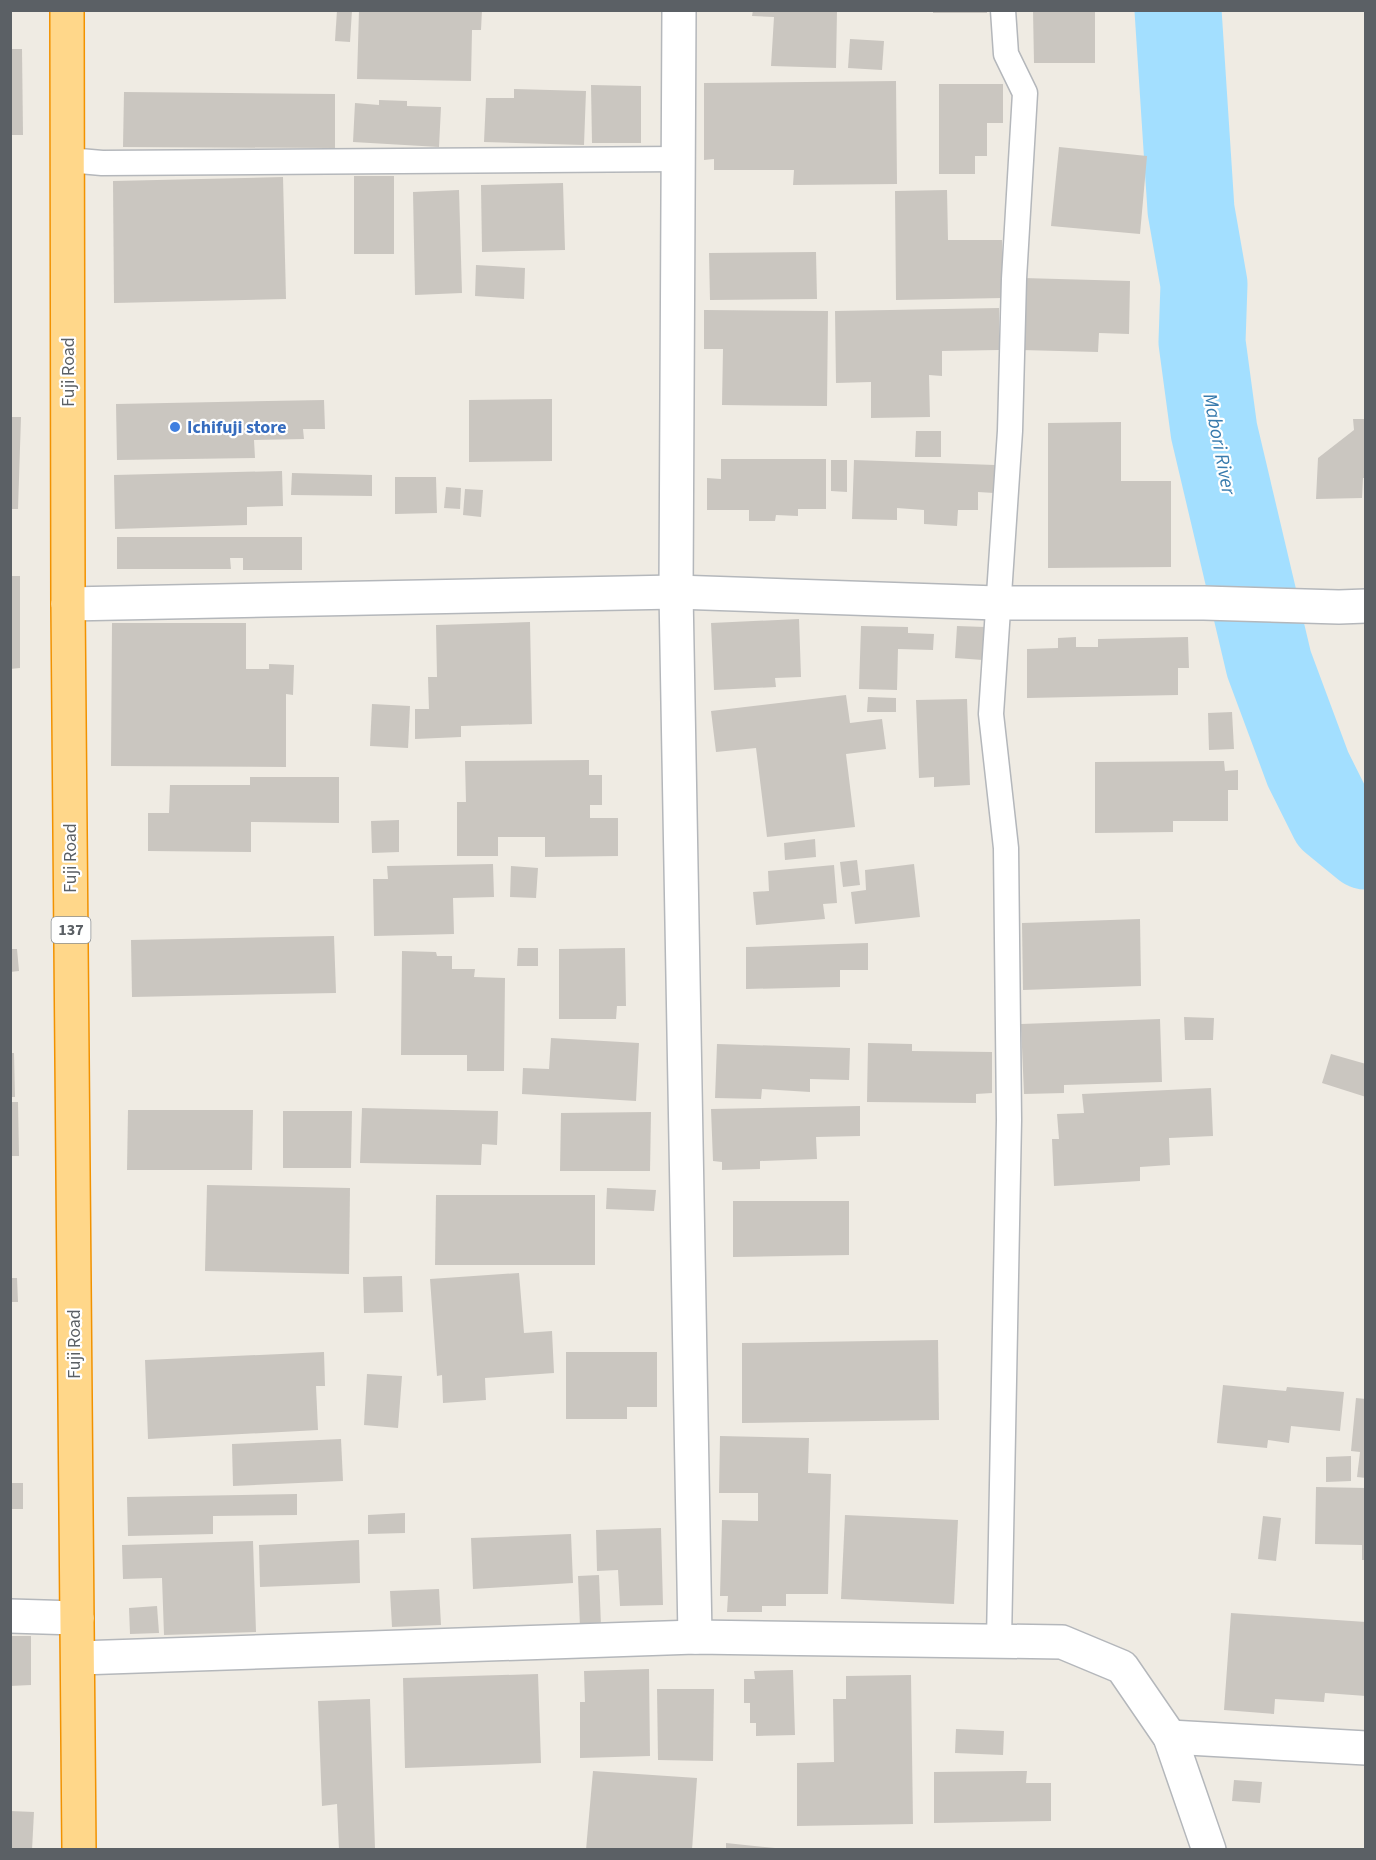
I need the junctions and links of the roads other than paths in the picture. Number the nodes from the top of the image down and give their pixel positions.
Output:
1 (67, 10) edge
2 (679, 10) edge
3 (1003, 10) edge
4 (678, 159) junction
5 (68, 160) junction
6 (676, 592) junction
7 (997, 603) junction
8 (68, 604) junction
9 (1352, 607) edge
10 (10, 1616) edge
11 (77, 1618) junction
12 (695, 1637) junction
13 (999, 1641) junction
14 (79, 1658) junction
15 (1170, 1737) junction
16 (1365, 1748) edge
17 (79, 1850) edge
18 (1209, 1850) edge

1 - 5 highway, Fuji Road / 137
2 - 4 street
3 - 7 lane
4 - 5 lane
4 - 6 street
5 - 8 highway, Fuji Road / 137
6 - 7 street
6 - 8 street
6 - 12 street
7 - 9 street
7 - 13 lane
8 - 11 highway, Fuji Road / 137
10 - 11 street
11 - 14 highway, Fuji Road / 137
12 - 13 street
12 - 14 street
13 - 15 street
14 - 17 highway, Fuji Road / 137
15 - 16 street
15 - 18 street

